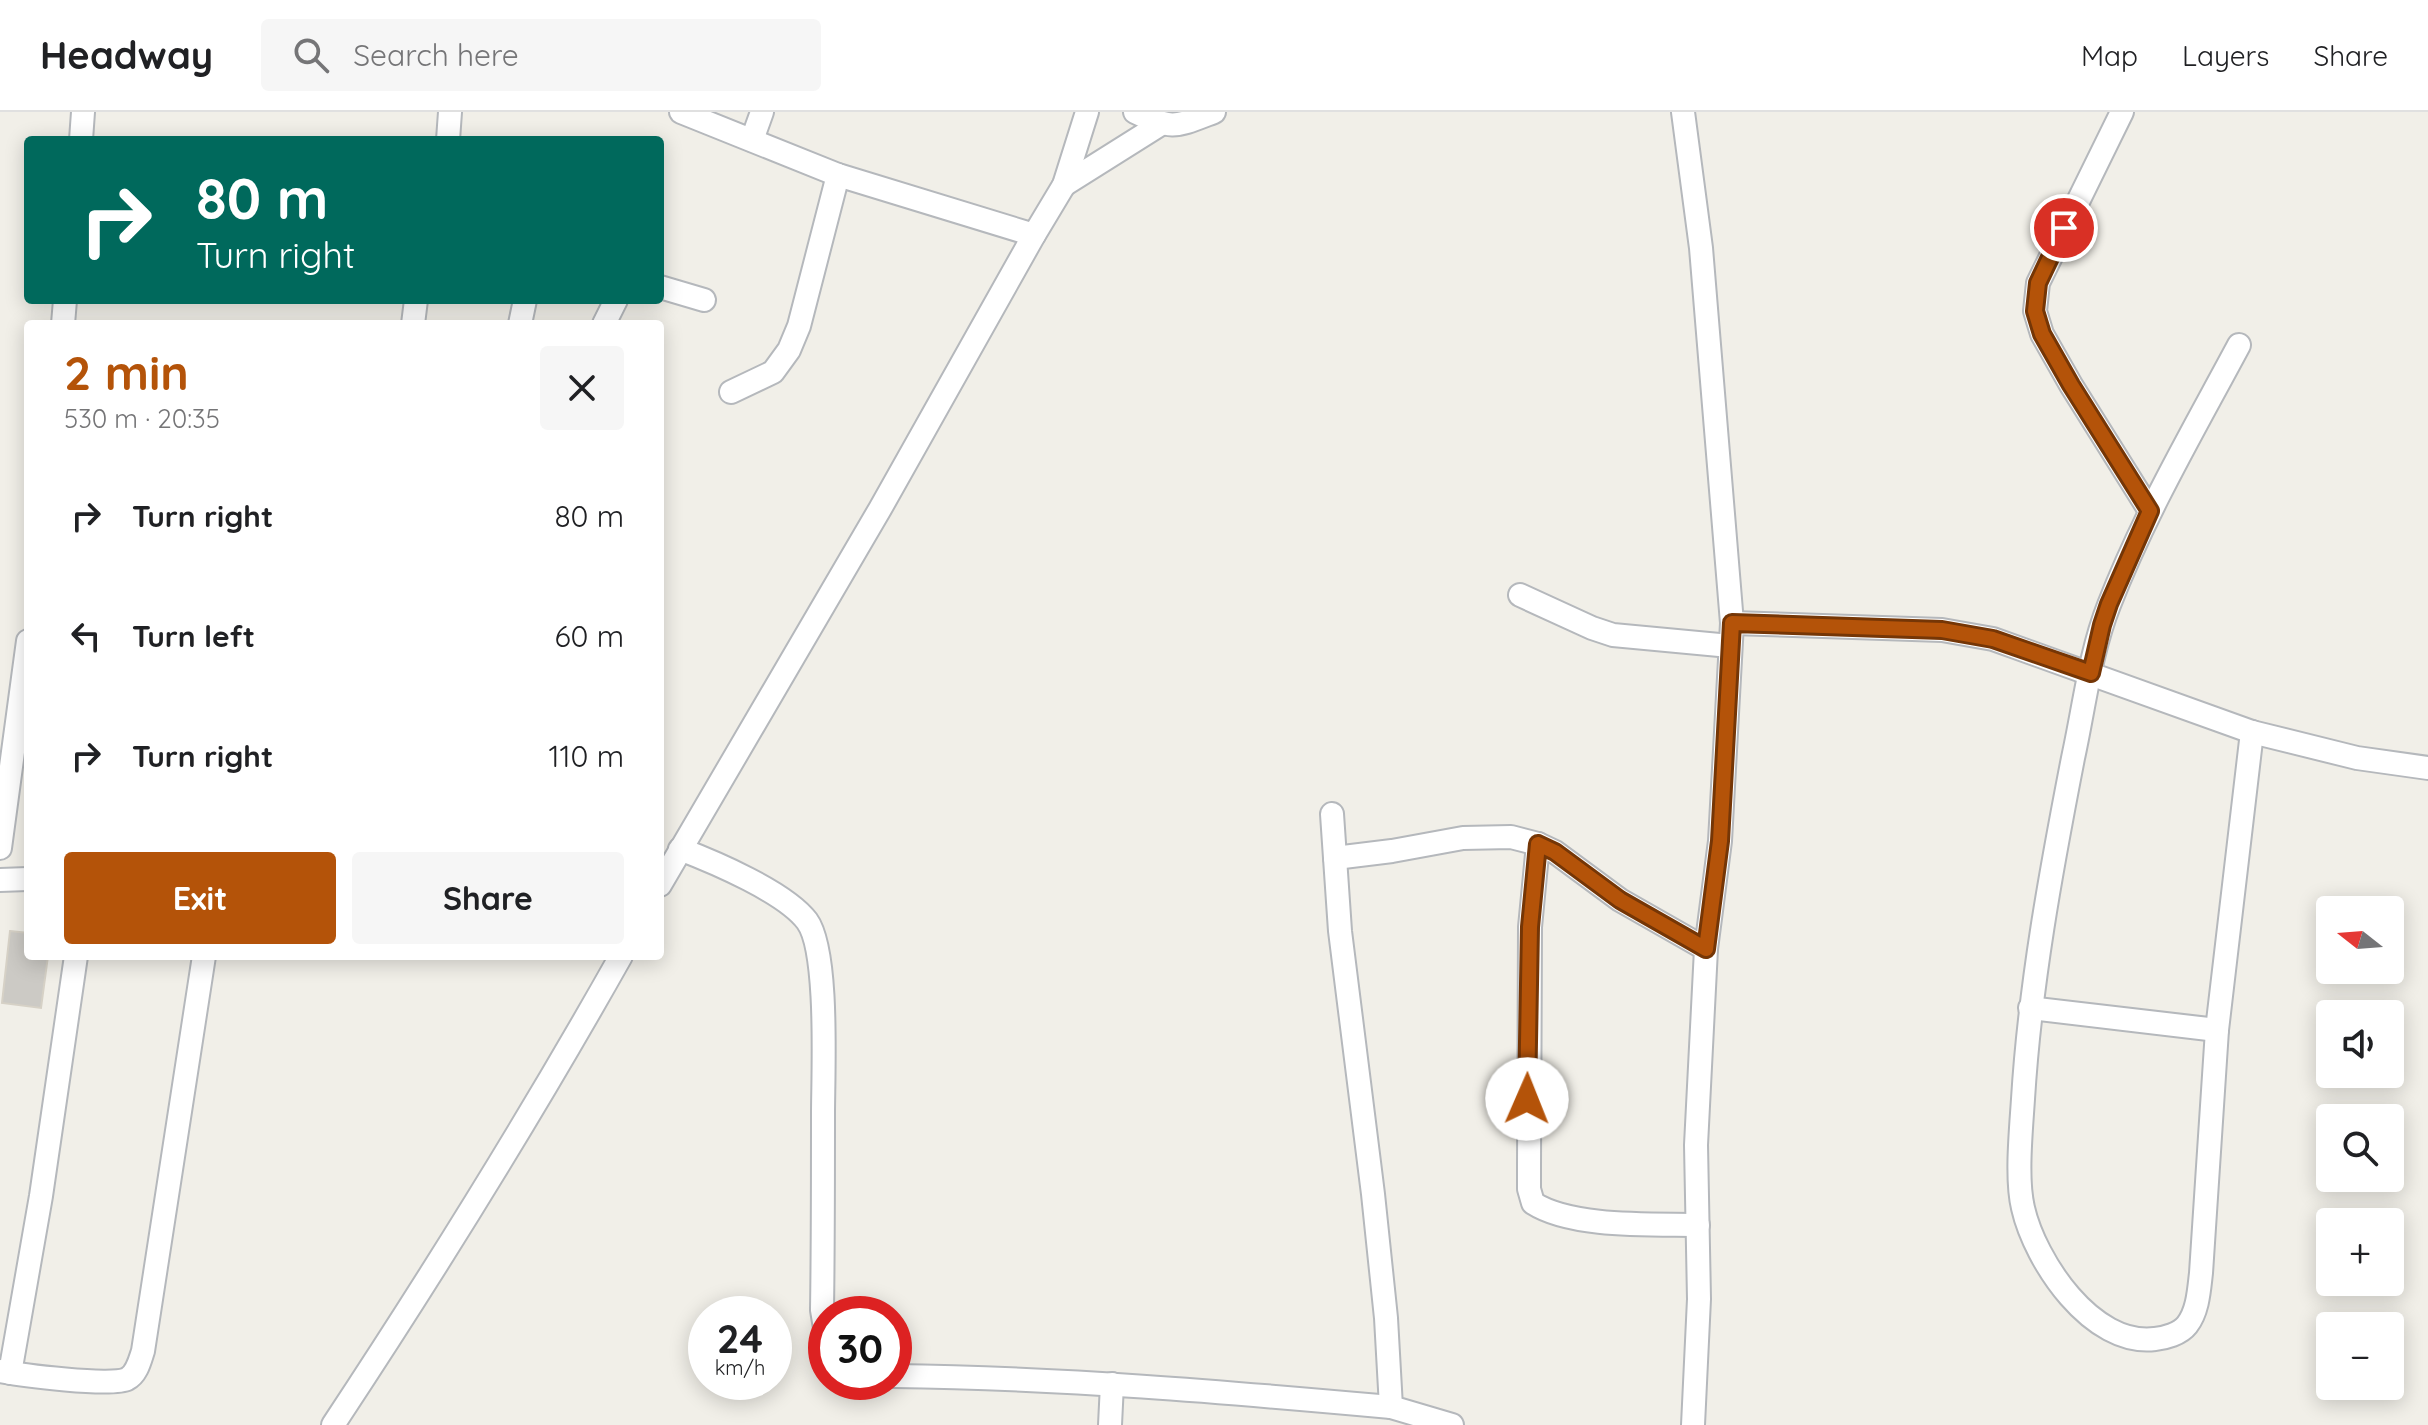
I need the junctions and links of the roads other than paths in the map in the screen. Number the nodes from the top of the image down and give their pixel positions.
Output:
1 (83, 112) edge
2 (450, 112) edge
3 (681, 112) edge
4 (762, 112) edge
5 (1087, 112) edge
6 (1135, 112) edge
7 (1214, 112) edge
8 (1683, 112) edge
9 (2122, 112) edge
10 (1161, 124) junction
11 (81, 136) edge
12 (448, 136) edge
13 (752, 140) junction
14 (838, 175) junction
15 (1064, 185) junction
16 (1034, 235) junction
17 (664, 288) edge
18 (704, 300) dead end
19 (2239, 345) dead end
20 (731, 392) dead end
21 (2150, 511) junction
22 (1520, 595) dead end
23 (1732, 623) junction
24 (1730, 646) junction
25 (24, 671) edge
26 (2091, 673) junction
27 (2252, 732) junction
28 (2428, 768) edge
29 (1332, 814) dead end
30 (1538, 844) junction
31 (0, 848) edge
32 (680, 849) junction
33 (1335, 858) junction
34 (664, 878) edge
35 (24, 879) edge
36 (0, 880) edge
37 (1706, 949) junction
38 (75, 960) edge
39 (203, 960) edge
40 (619, 960) edge
41 (2030, 1008) junction
42 (2217, 1030) junction
43 (1698, 1225) junction
44 (822, 1296) edge
45 (5, 1372) edge
46 (912, 1376) edge
47 (1112, 1384) junction
48 (1391, 1407) junction
49 (333, 1425) edge
50 (1110, 1425) edge
51 (1452, 1425) edge
52 (1693, 1425) edge

1 - 11 street
2 - 12 street
3 - 13 street
4 - 13 street
5 - 15 street
6 - 10 street
7 - 10 street
8 - 23 street
9 - 21 street
10 - 15 street
13 - 14 street
14 - 16 street
14 - 20 street
15 - 16 street
16 - 32 street
17 - 18 street
19 - 21 street
21 - 26 street
22 - 24 street
23 - 24 street
23 - 26 street
24 - 37 street
25 - 31 street
26 - 27 street
26 - 41 street
27 - 28 street
27 - 42 street
29 - 33 street
30 - 33 street
30 - 37 street
30 - 43 street
32 - 34 street
32 - 44 street
33 - 48 street
35 - 36 street
37 - 43 street
38 - 45 street
39 - 45 street
40 - 49 street
41 - 42 street
41 - 42 street
43 - 52 street
46 - 47 street
47 - 48 street
47 - 50 street
48 - 51 street

